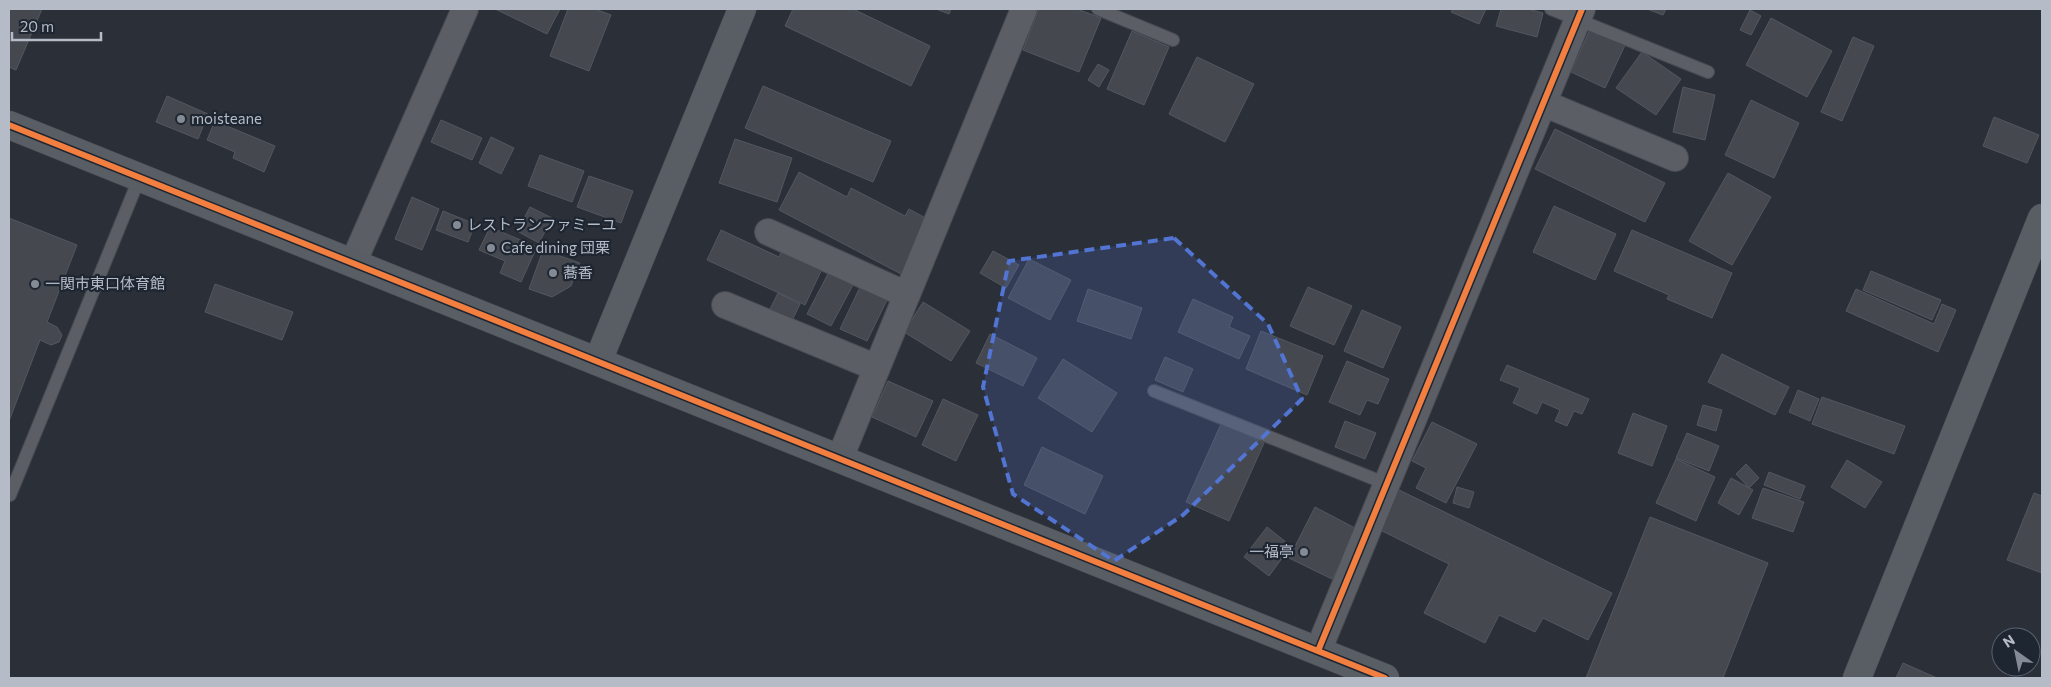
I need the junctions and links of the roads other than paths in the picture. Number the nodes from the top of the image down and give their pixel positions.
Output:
1 (465, 9) edge
2 (742, 9) edge
3 (1024, 9) edge
4 (1098, 9) edge
5 (1551, 9) edge
6 (1580, 14) edge
7 (1173, 40) dead end
8 (1708, 72) dead end
9 (1543, 104) junction
10 (9, 125) edge
11 (1675, 158) dead end
12 (139, 179) junction
13 (2042, 218) edge
14 (768, 232) dead end
15 (353, 263) junction
16 (907, 295) junction
17 (725, 305) dead end
18 (598, 361) junction
19 (877, 368) junction
20 (1154, 391) dead end
21 (840, 458) junction
22 (1387, 484) junction
23 (10, 495) dead end
24 (1318, 651) junction
25 (1385, 678) edge
26 (1857, 678) edge

1 - 15 street
2 - 18 street
3 - 16 street
4 - 7 lane
5 - 6 lane
6 - 8 lane
6 - 9 street
9 - 11 street
9 - 22 street
10 - 12 street
12 - 15 street
12 - 23 lane
13 - 26 street
14 - 16 street
15 - 18 street
16 - 19 street
17 - 19 street
18 - 21 street
19 - 21 street
20 - 22 lane
21 - 24 street
22 - 24 street
24 - 25 street

